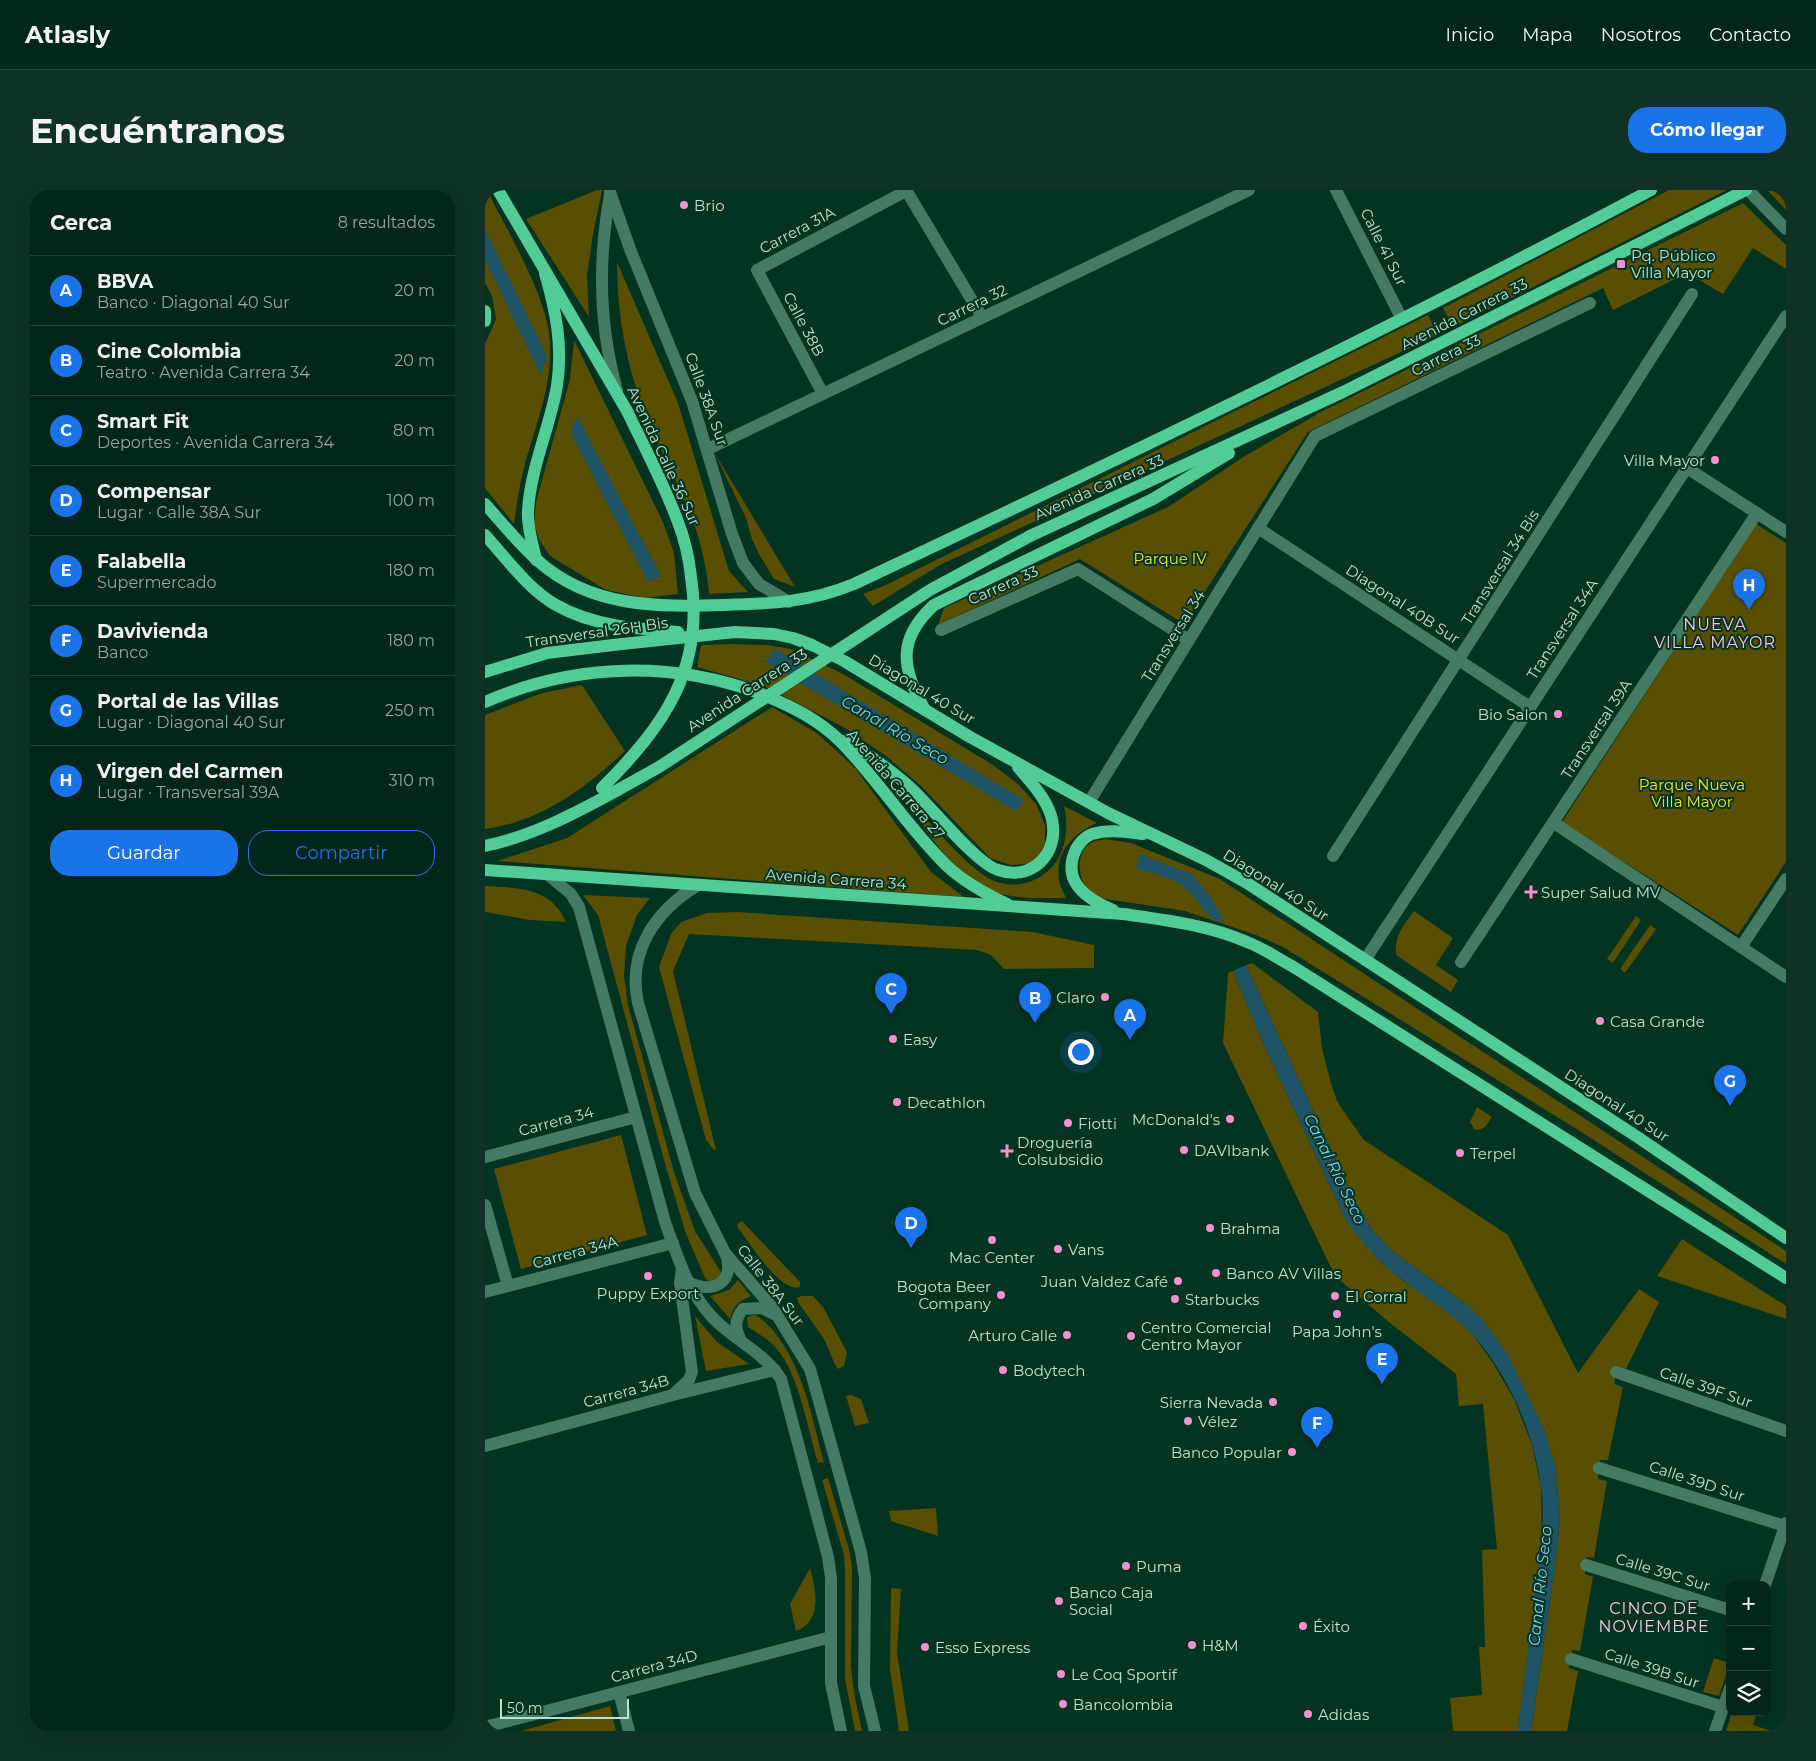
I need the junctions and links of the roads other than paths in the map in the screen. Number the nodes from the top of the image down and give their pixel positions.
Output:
1 (498, 190) edge
2 (906, 190) edge
3 (1249, 190) edge
4 (1336, 190) edge
5 (1651, 190) edge
6 (1747, 190) edge
7 (611, 191) edge
8 (1786, 229) edge
9 (757, 270) joint
10 (545, 273) junction
11 (1692, 294) dead end
12 (1590, 303) dead end
13 (485, 311) edge
14 (1786, 316) edge
15 (983, 317) junction
16 (485, 319) edge
17 (1402, 319) junction
18 (618, 393) junction
19 (823, 394) junction
20 (1268, 428) junction
21 (1315, 436) joint
22 (708, 449) junction
23 (1687, 468) junction
24 (485, 504) edge
25 (1757, 513) junction
26 (1258, 528) junction
27 (1786, 532) edge
28 (485, 536) edge
29 (537, 560) junction
30 (789, 602) junction
31 (941, 630) dead end
32 (716, 634) junction
33 (1189, 640) junction
34 (1459, 660) junction
35 (485, 672) edge
36 (485, 702) edge
37 (1530, 707) junction
38 (925, 710) junction
39 (823, 726) junction
40 (1013, 761) junction
41 (1089, 802) junction
42 (573, 814) junction
43 (1554, 823) junction
44 (1153, 835) junction
45 (485, 846) edge
46 (1333, 856) dead end
47 (485, 870) edge
48 (547, 874) junction
49 (1786, 879) edge
50 (697, 885) junction
51 (1015, 908) junction
52 (1123, 914) junction
53 (1741, 947) junction
54 (1365, 960) junction
55 (1461, 962) dead end
56 (1786, 977) edge
57 (636, 1117) junction
58 (485, 1157) edge
59 (485, 1205) edge
60 (1786, 1238) edge
61 (673, 1243) junction
62 (725, 1253) junction
63 (682, 1268) junction
64 (1786, 1278) edge
65 (690, 1283) junction
66 (508, 1286) junction
67 (485, 1292) edge
68 (778, 1316) junction
69 (743, 1344) junction
70 (775, 1370) junction
71 (1616, 1372) dead end
72 (673, 1394) junction
73 (1786, 1431) edge
74 (485, 1446) edge
75 (1599, 1468) dead end
76 (1785, 1525) edge
77 (1586, 1565) dead end
78 (1766, 1581) edge
79 (1726, 1609) edge
80 (831, 1637) junction
81 (1571, 1659) dead end
82 (619, 1692) junction
83 (1726, 1699) edge
84 (1723, 1707) junction
85 (485, 1727) edge
86 (629, 1731) edge
87 (841, 1731) edge
88 (875, 1731) edge
89 (1715, 1731) edge

1 - 10 main road, Avenida Calle 36 Sur
2 - 9 street, Carrera 31A
2 - 15 street
3 - 15 street, Carrera 32
4 - 17 street, Calle 41 Sur
5 - 17 main road, Avenida Carrera 33
6 - 8 street
6 - 20 main road, Avenida Carrera 33
7 - 18 street
7 - 22 street, Calle 38A Sur
9 - 19 street, Calle 38B
10 - 18 main road, Avenida Calle 36 Sur
10 - 29 main road
11 - 34 street, Transversal 34 Bis
12 - 21 street, Carrera 33
13 - 16 main road
14 - 23 street, Transversal 34A
15 - 19 street, Carrera 32
17 - 30 main road, Avenida Carrera 33
18 - 42 main road, Avenida Calle 36 Sur, bridge
19 - 22 street, Carrera 32
20 - 38 main road
20 - 42 main road, Avenida Carrera 33, bridge
21 - 26 street, Transversal 34
22 - 30 street, Calle 38A Sur
23 - 25 street
23 - 37 street, Transversal 34A
24 - 29 main road, Avenida Carrera 33
25 - 27 street
25 - 43 street, Transversal 39A
26 - 33 street, Transversal 34
26 - 34 street, Diagonal 40B Sur
28 - 32 main road
29 - 30 main road, Avenida Carrera 33
31 - 33 street, Carrera 33
32 - 35 main road, Transversal 26H Bis
32 - 38 main road, Diagonal 40 Sur
33 - 41 street, Transversal 34
34 - 37 street, Diagonal 40B Sur
34 - 46 street, Transversal 34 Bis
36 - 39 main road, Avenida Carrera 27
37 - 54 street, Transversal 34A
38 - 40 main road, Diagonal 40 Sur
39 - 40 main road
39 - 51 main road, Avenida Carrera 27
40 - 41 main road, Diagonal 40 Sur
41 - 44 main road, Diagonal 40 Sur
42 - 45 main road, Avenida Carrera 33
43 - 53 street
43 - 55 street, Transversal 39A
44 - 52 main road
44 - 54 main road, Diagonal 40 Sur
47 - 48 main road
48 - 50 main road, Avenida Carrera 34
48 - 57 street
49 - 53 street
50 - 51 main road, Avenida Carrera 34
50 - 62 street, Calle 38A Sur
51 - 52 main road, Avenida Carrera 34
52 - 64 main road
53 - 56 street
54 - 60 main road, Diagonal 40 Sur
57 - 58 street, Carrera 34
57 - 61 street
59 - 66 street
61 - 63 street
61 - 66 street, Carrera 34A
62 - 65 street
62 - 68 street, Calle 38A Sur
63 - 65 street
63 - 72 street
65 - 69 street
66 - 67 street, Carrera 34A
68 - 69 street
68 - 88 street, Calle 38A Sur
69 - 70 street
70 - 72 street, Carrera 34B
70 - 80 street
71 - 73 street, Calle 39F Sur
72 - 74 street, Carrera 34B
75 - 76 street, Calle 39D Sur
76 - 78 street
77 - 79 street, Calle 39C Sur
80 - 82 street, Carrera 34D
80 - 87 street
81 - 84 street, Calle 39B Sur
82 - 85 street, Carrera 34D
82 - 86 street
83 - 84 street
84 - 89 street

